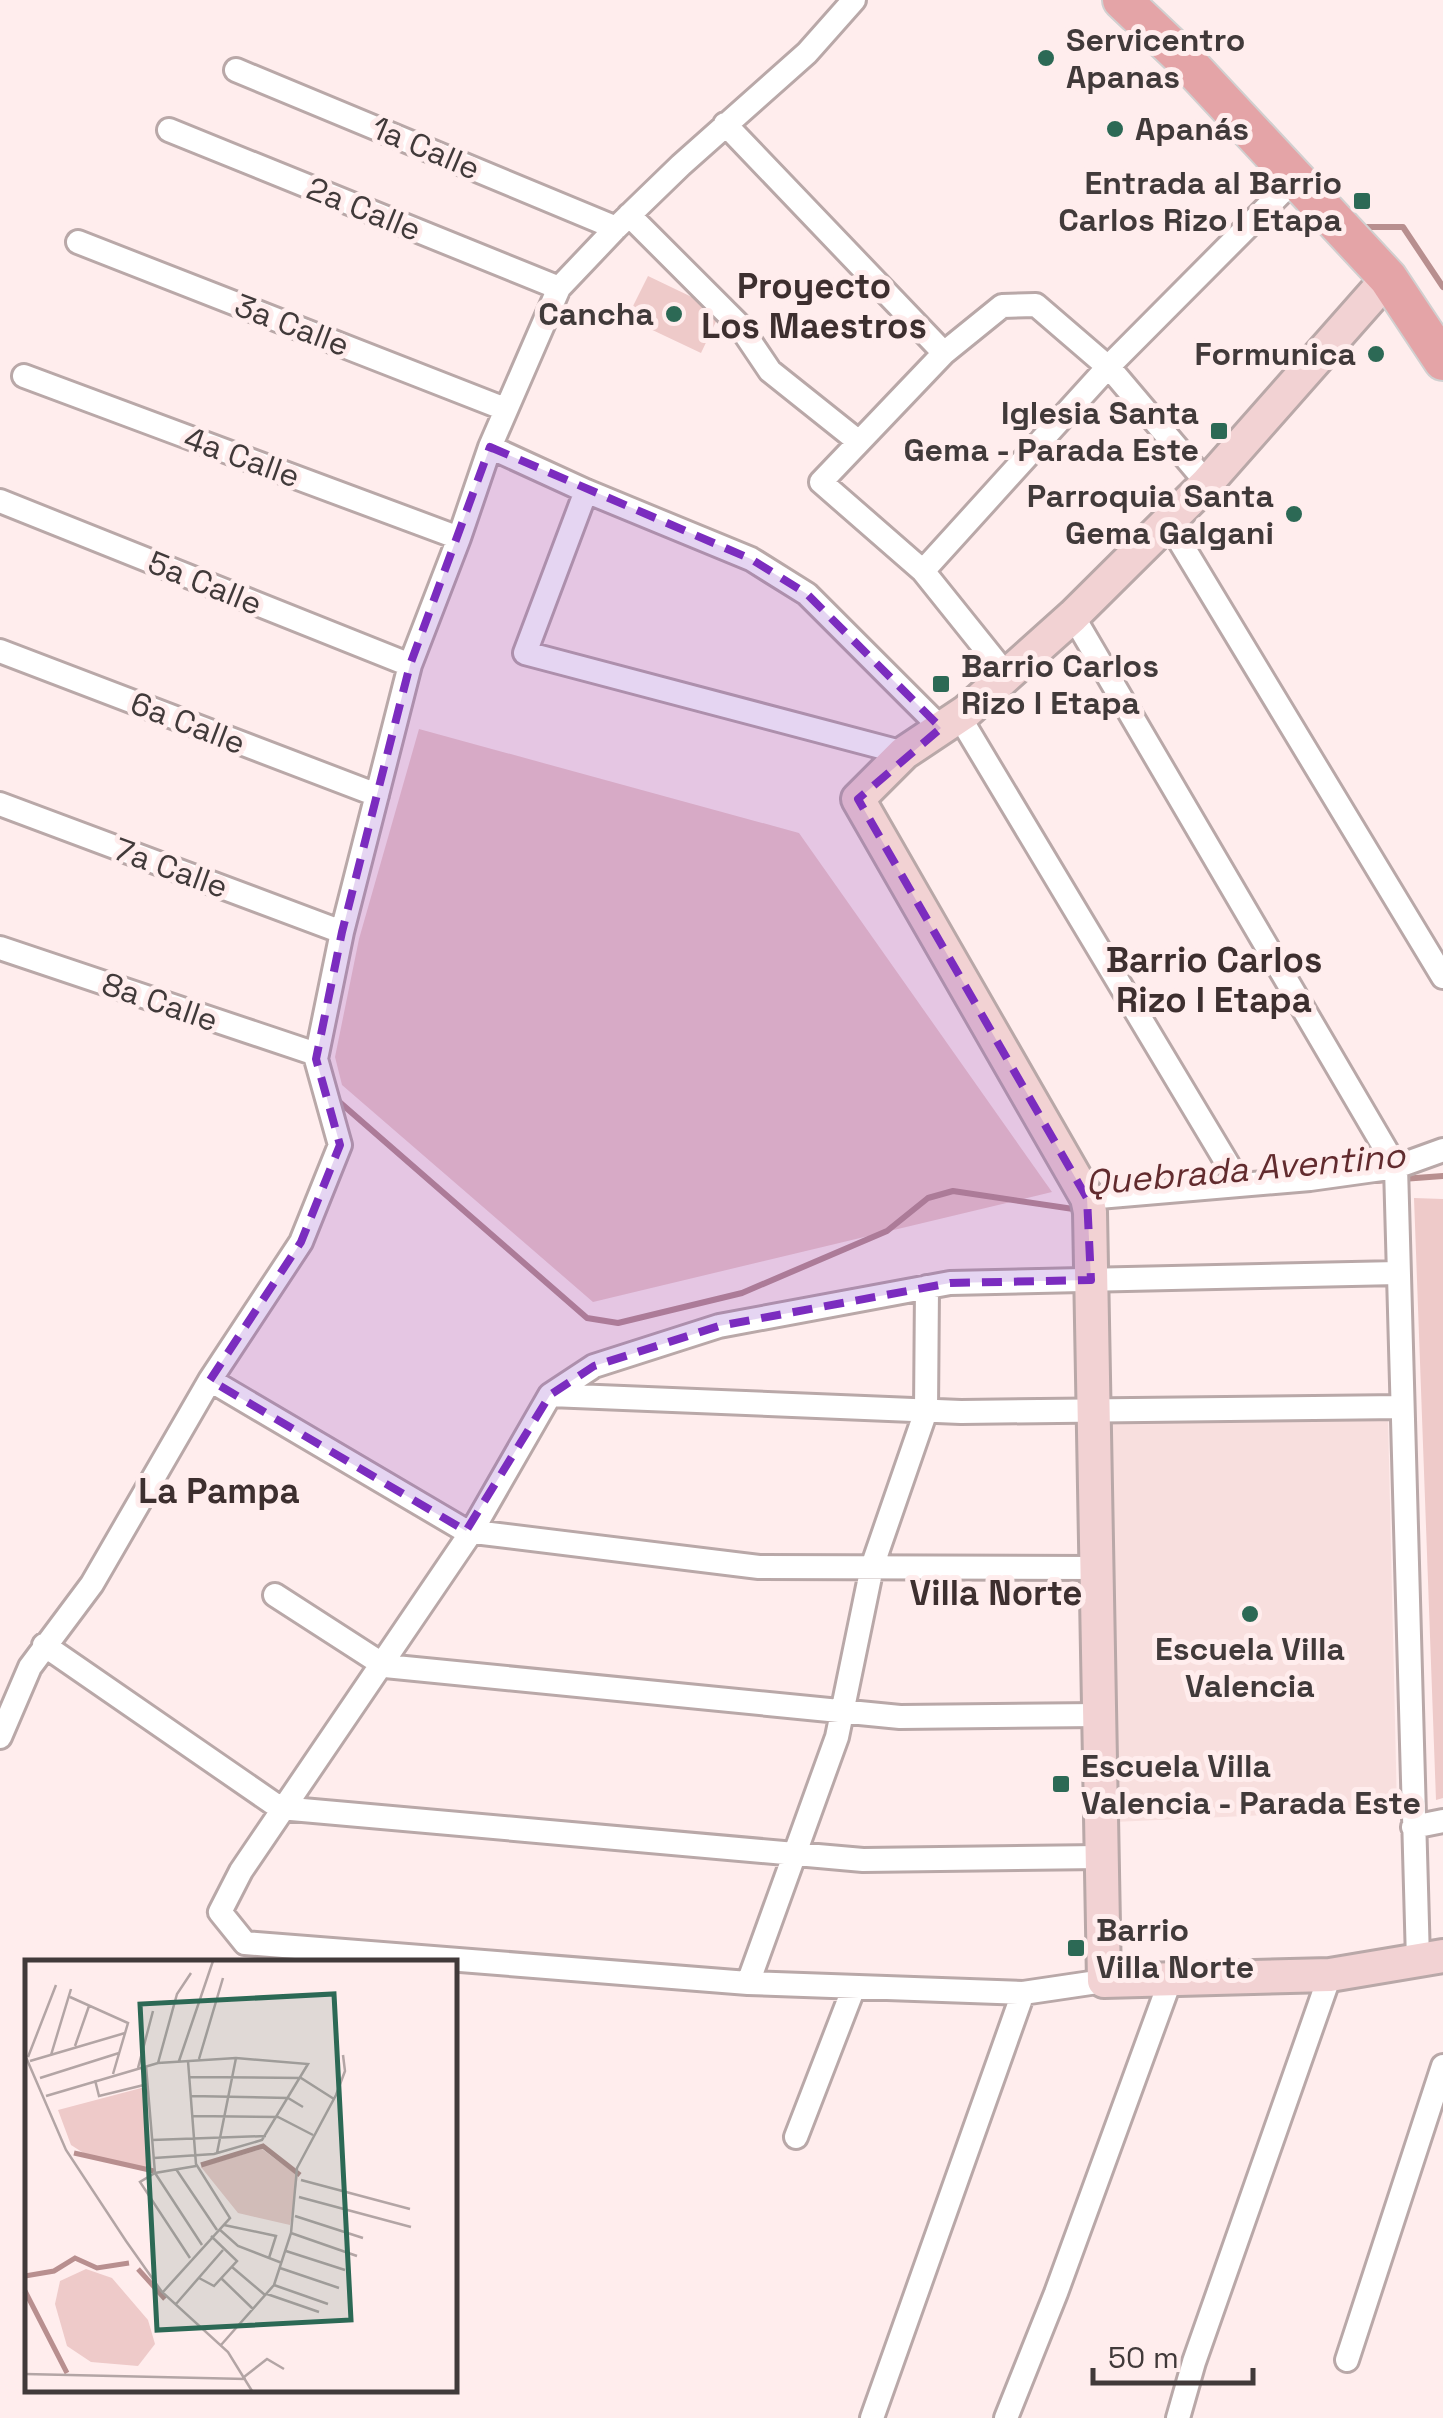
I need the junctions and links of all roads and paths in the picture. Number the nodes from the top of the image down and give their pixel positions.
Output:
1 (854, 0) edge
2 (1122, 0) edge
3 (236, 70) dead end
4 (726, 124) junction
5 (168, 130) dead end
6 (1294, 180) junction
7 (622, 221) junction
8 (78, 242) dead end
9 (1388, 278) junction
10 (559, 288) junction
11 (944, 352) junction
12 (1443, 360) edge
13 (1108, 367) junction
14 (24, 376) dead end
15 (505, 409) junction
16 (858, 442) junction
17 (490, 447) junction
18 (1207, 483) junction
19 (586, 491) junction
20 (0, 501) edge
21 (1168, 522) junction
22 (459, 538) junction
23 (923, 571) junction
24 (1073, 616) junction
25 (0, 651) edge
26 (410, 665) junction
27 (1008, 677) junction
28 (950, 722) junction
29 (904, 753) junction
30 (377, 795) junction
31 (0, 804) edge
32 (342, 932) junction
33 (0, 948) edge
34 (1443, 977) edge
35 (316, 1059) junction
36 (1443, 1150) edge
37 (1396, 1167) junction
38 (1239, 1183) junction
39 (1086, 1198) junction
40 (1398, 1273) junction
41 (1091, 1280) junction
42 (926, 1287) junction
43 (210, 1380) junction
44 (550, 1395) junction
45 (1401, 1408) junction
46 (926, 1410) junction
47 (1093, 1410) junction
48 (472, 1532) junction
49 (872, 1567) junction
50 (1096, 1568) junction
51 (275, 1595) dead end
52 (44, 1645) junction
53 (382, 1664) junction
54 (842, 1711) junction
55 (1099, 1716) junction
56 (0, 1736) edge
57 (284, 1809) junction
58 (1443, 1821) edge
59 (1413, 1827) junction
60 (795, 1854) junction
61 (1102, 1857) junction
62 (1430, 1958) edge
63 (1330, 1975) junction
64 (1104, 1981) junction
65 (1170, 1981) junction
66 (748, 1982) junction
67 (854, 1986) junction
68 (1024, 1993) junction
69 (1443, 2066) edge
70 (796, 2137) dead end
71 (1347, 2360) dead end
72 (872, 2418) edge
73 (1006, 2418) edge
74 (1178, 2418) edge

1 - 4 street
2 - 6 main road
3 - 7 street, 1a Calle
4 - 7 street
4 - 11 street
5 - 10 street, 2a Calle
6 - 9 main road
6 - 13 street
7 - 10 street
7 - 16 street
8 - 15 street, 3a Calle
9 - 12 main road
9 - 18 street
10 - 15 street
11 - 13 street
11 - 16 street
13 - 18 street
13 - 23 street
14 - 22 street, 4a Calle
15 - 17 street
16 - 23 street
17 - 19 street
17 - 22 street
18 - 21 street
19 - 28 street
19 - 29 street
20 - 26 street, 5a Calle
21 - 24 street
21 - 34 street
22 - 26 street
23 - 27 street
24 - 27 street
24 - 37 street
25 - 30 street, 6a Calle
26 - 30 street
27 - 28 street
28 - 29 street
28 - 38 street
29 - 39 street
30 - 32 street
31 - 32 street, 7a Calle
32 - 35 street
33 - 35 street, 8a Calle
35 - 43 street
36 - 37 street
37 - 38 street
37 - 40 street
38 - 39 street
39 - 41 street
40 - 41 street
40 - 45 street
41 - 42 street
41 - 47 street
42 - 44 street
42 - 46 street
43 - 48 street
43 - 52 street
44 - 46 street
44 - 48 street
45 - 47 street
45 - 59 street
46 - 47 street
46 - 49 street
47 - 50 street
48 - 49 street
48 - 53 street
49 - 50 street
49 - 54 street
50 - 55 street
51 - 53 street
52 - 56 street
52 - 57 street
53 - 54 street
53 - 57 street
54 - 55 street
54 - 60 street
55 - 61 street
57 - 60 street
57 - 66 street
58 - 59 street
59 - 62 street
60 - 61 street
60 - 66 street
61 - 64 street
62 - 63 street
63 - 65 street
63 - 74 street
64 - 65 street
64 - 68 street
65 - 73 street
66 - 67 street
67 - 68 street
67 - 70 street
68 - 72 street
69 - 71 street

